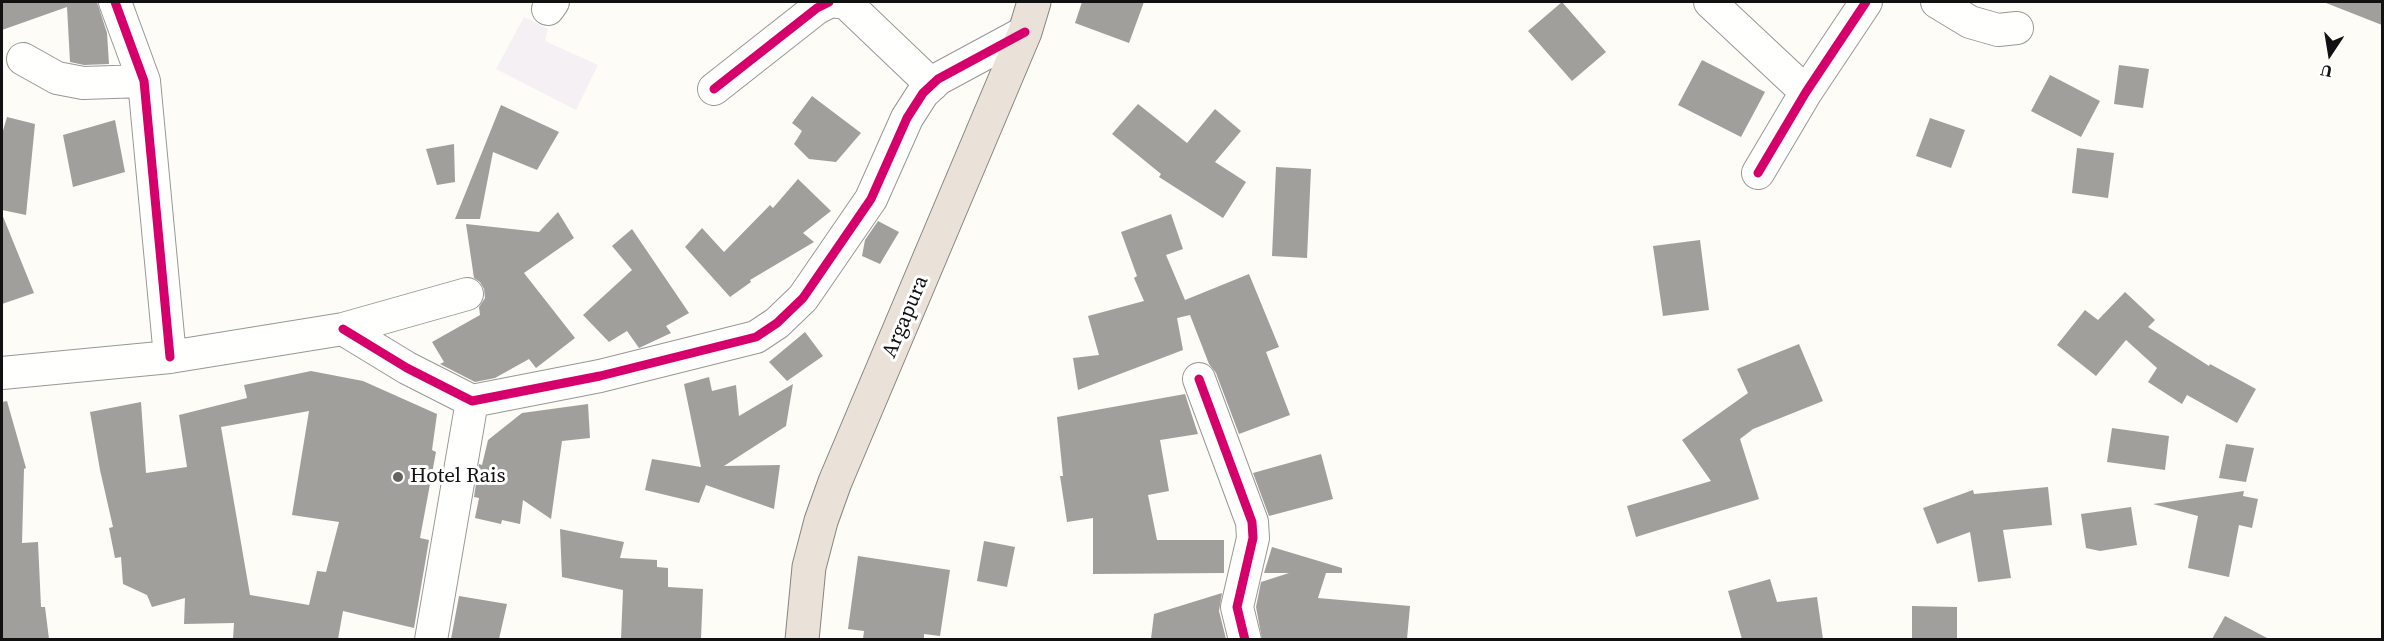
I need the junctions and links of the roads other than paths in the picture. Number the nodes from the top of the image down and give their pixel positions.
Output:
1 (115, 2) edge
2 (829, 2) edge
3 (838, 2) edge
4 (1710, 2) edge
5 (1866, 2) edge
6 (1937, 2) edge
7 (1030, 17) edge
8 (2017, 28) dead end
9 (23, 59) dead end
10 (144, 81) junction
11 (932, 85) junction
12 (714, 89) dead end
13 (1806, 92) junction
14 (1758, 173) dead end
15 (467, 294) dead end
16 (343, 329) junction
17 (170, 357) junction
18 (2, 373) edge
19 (1199, 379) dead end
20 (472, 401) junction
21 (431, 639) edge
22 (802, 639) edge
23 (1245, 639) edge

1 - 10 street
2 - 12 street
3 - 11 street
4 - 13 street
5 - 13 street
6 - 8 street
7 - 11 street
7 - 22 highway, Argapura
9 - 10 street
10 - 17 street
11 - 20 street
13 - 14 street
15 - 16 street
16 - 17 street
16 - 20 street
17 - 18 street
19 - 23 street
20 - 21 street

